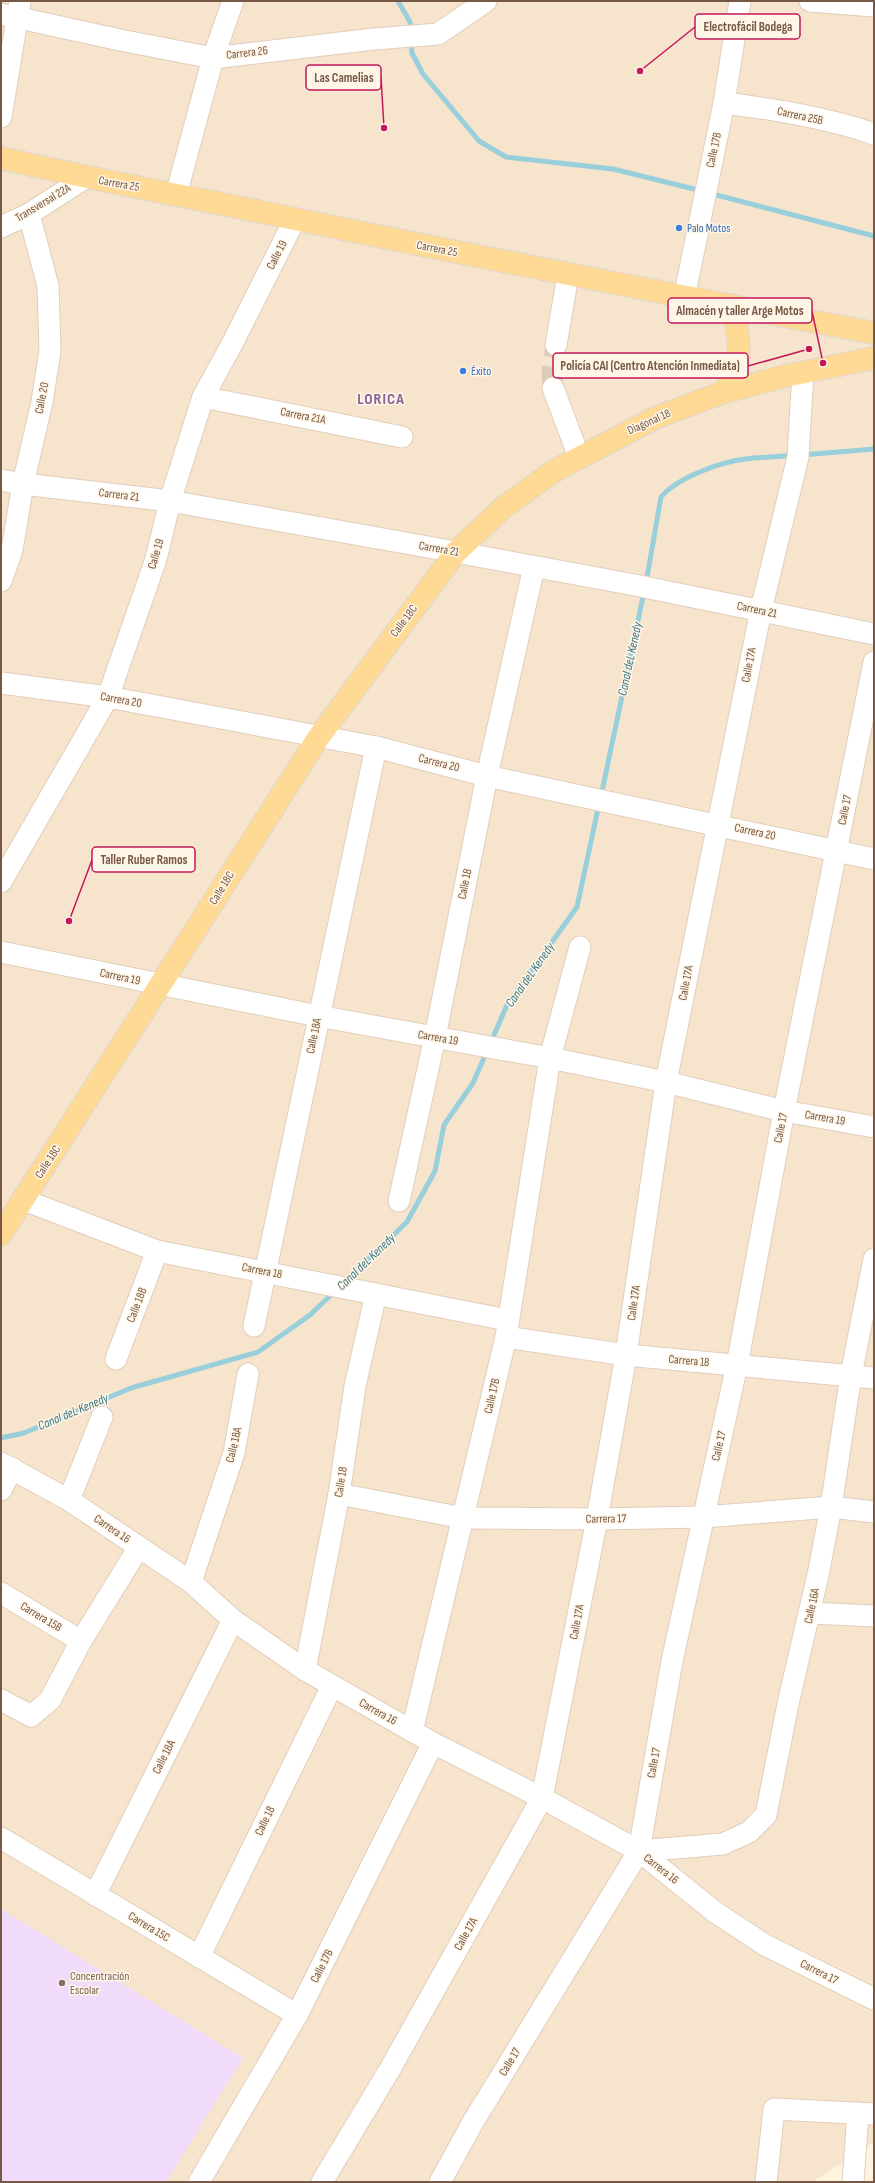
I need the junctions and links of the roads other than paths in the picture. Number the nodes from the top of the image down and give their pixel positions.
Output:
1 (233, 1) edge
2 (486, 1) edge
3 (740, 1) edge
4 (810, 1) edge
5 (874, 6) edge
6 (13, 11) edge
7 (214, 58) junction
8 (724, 103) junction
9 (1, 117) edge
10 (874, 134) edge
11 (1, 158) edge
12 (85, 178) junction
13 (176, 195) junction
14 (29, 214) junction
15 (295, 219) junction
16 (1, 227) edge
17 (568, 274) junction
18 (684, 298) junction
19 (730, 306) junction
20 (874, 333) edge
21 (556, 345) tunnel mouth
22 (874, 358) edge
23 (803, 372) junction
24 (553, 388) tunnel mouth
25 (724, 392) junction
26 (203, 397) junction
27 (402, 436) dead end
28 (579, 457) junction
29 (1, 480) edge
30 (23, 484) junction
31 (170, 501) junction
32 (456, 552) junction
33 (534, 567) junction
34 (1, 581) edge
35 (760, 610) junction
36 (874, 634) edge
37 (874, 662) edge
38 (1, 683) edge
39 (108, 697) junction
40 (318, 738) junction
41 (376, 747) junction
42 (487, 776) junction
43 (717, 824) junction
44 (837, 850) junction
45 (874, 859) edge
46 (1, 882) edge
47 (580, 947) dead end
48 (1, 952) edge
49 (160, 985) junction
50 (318, 1016) junction
51 (435, 1037) junction
52 (550, 1058) junction
53 (666, 1082) junction
54 (784, 1111) junction
55 (874, 1127) edge
56 (24, 1200) junction
57 (399, 1200) dead end
58 (2, 1230) edge
59 (157, 1252) junction
60 (874, 1259) edge
61 (266, 1272) junction
62 (376, 1294) junction
63 (254, 1326) dead end
64 (506, 1329) junction
65 (626, 1355) junction
66 (116, 1359) dead end
67 (737, 1365) junction
68 (248, 1374) dead end
69 (851, 1375) junction
70 (874, 1378) edge
71 (102, 1418) dead end
72 (6, 1465) edge
73 (1, 1490) edge
74 (339, 1494) junction
75 (69, 1500) junction
76 (831, 1507) junction
77 (874, 1512) edge
78 (703, 1517) junction
79 (463, 1518) junction
80 (597, 1519) junction
81 (139, 1547) junction
82 (191, 1582) junction
83 (1, 1593) edge
84 (811, 1613) junction
85 (874, 1616) edge
86 (233, 1620) junction
87 (81, 1640) junction
88 (305, 1670) junction
89 (332, 1686) junction
90 (1, 1700) edge
91 (412, 1731) junction
92 (433, 1743) junction
93 (542, 1798) junction
94 (1, 1838) edge
95 (639, 1851) junction
96 (95, 1895) junction
97 (765, 1945) joint
98 (199, 1957) junction
99 (874, 1999) edge
100 (297, 2015) junction
101 (866, 2113) edge
102 (198, 2182) edge
103 (322, 2182) edge
104 (440, 2182) edge
105 (766, 2182) edge
106 (853, 2182) edge

1 - 7 street
2 - 7 street, Carrera 26
3 - 8 street, Calle 17B
4 - 5 street
6 - 7 street, Carrera 26
6 - 9 street
7 - 13 street
8 - 10 street, Carrera 25B
8 - 18 street, Calle 17B
11 - 12 main road, Carrera 25
12 - 13 main road, Carrera 25
12 - 14 street, Transversal 22A
13 - 15 main road, Carrera 25
14 - 16 street, Transversal 22A
14 - 30 street, Calle 20
15 - 17 main road, Carrera 25
15 - 26 street, Calle 19
17 - 18 main road, Carrera 25
17 - 21 street
18 - 19 main road, Carrera 25
19 - 20 main road, Carrera 25
19 - 25 main road
22 - 23 main road, Diagonal 18
23 - 25 main road, Diagonal 18
23 - 35 street, Calle 17A
24 - 28 street
25 - 28 main road, Diagonal 18
26 - 27 street, Carrera 21A
26 - 31 street, Calle 19
28 - 32 main road, Diagonal 18
29 - 30 street, Carrera 21
30 - 31 street, Carrera 21
30 - 34 street, Calle 20
31 - 32 street, Carrera 21
31 - 39 street, Calle 19
32 - 33 street, Carrera 21
32 - 40 main road, Calle 18C
33 - 35 street, Carrera 21
33 - 42 street, Calle 18
35 - 36 street, Carrera 21
35 - 43 street, Calle 17A
37 - 44 street, Calle 17
38 - 39 street, Carrera 20
39 - 40 street, Carrera 20
39 - 46 street, Calle 19
40 - 41 street, Carrera 20
40 - 49 main road, Calle 18C
41 - 42 street, Carrera 20
41 - 50 street, Calle 18A
42 - 43 street, Carrera 20
42 - 51 street, Calle 18
43 - 44 street, Carrera 20
43 - 53 street, Calle 17A
44 - 45 street, Carrera 20
44 - 54 street, Calle 17
47 - 52 street, Calle 17B
48 - 49 street, Carrera 19
49 - 50 street, Carrera 19
49 - 56 main road, Calle 18C
50 - 51 street, Carrera 19
50 - 61 street, Calle 18A
51 - 52 street, Carrera 19
51 - 57 street, Calle 18
52 - 53 street, Carrera 19
52 - 64 street, Calle 17B
53 - 54 street, Carrera 19
53 - 65 street, Calle 17A
54 - 55 street, Carrera 19
54 - 67 street, Calle 17
56 - 58 main road, Calle 18C
56 - 59 street, Carrera 18
59 - 61 street, Carrera 18
59 - 66 street, Calle 18B
60 - 69 street, Calle 16A
61 - 62 street, Carrera 18
61 - 63 street, Calle 18A
62 - 64 street, Carrera 18
62 - 74 street, Calle 18
64 - 65 street, Carrera 18
64 - 79 street, Calle 17B
65 - 67 street, Carrera 18
65 - 80 street, Calle 17A
67 - 69 street, Carrera 18
67 - 78 street, Calle 17
68 - 82 street, Calle 18A
69 - 70 street, Carrera 18
69 - 76 street, Calle 16A
71 - 75 street
72 - 73 street
72 - 75 street, Carrera 16
74 - 79 street, Carrera 17
74 - 88 street, Calle 18
75 - 81 street, Carrera 16
76 - 77 street, Carrera 17
76 - 78 street, Carrera 17
76 - 84 street, Calle 16A
78 - 80 street, Carrera 17
78 - 95 street, Calle 17
79 - 80 street, Carrera 17
79 - 91 street, Calle 17B
80 - 93 street, Calle 17A
81 - 82 street, Carrera 16
81 - 87 street
82 - 86 street, Carrera 16
83 - 87 street, Carrera 15B
84 - 85 street
84 - 95 street, Calle 16A
86 - 88 street, Carrera 16
86 - 96 street, Calle 18A
87 - 90 street
88 - 89 street, Carrera 16
89 - 91 street, Carrera 16
89 - 98 street, Calle 18
91 - 92 street, Carrera 16
92 - 93 street, Carrera 16
92 - 100 street, Calle 17B
93 - 95 street, Carrera 16
93 - 103 street, Calle 17A
94 - 96 street, Carrera 15C
95 - 97 street, Carrera 16
95 - 104 street, Calle 17
96 - 98 street, Carrera 15C
97 - 99 street, Carrera 17
98 - 100 street, Carrera 15C
100 - 102 street, Calle 17B
101 - 105 street
101 - 106 street

